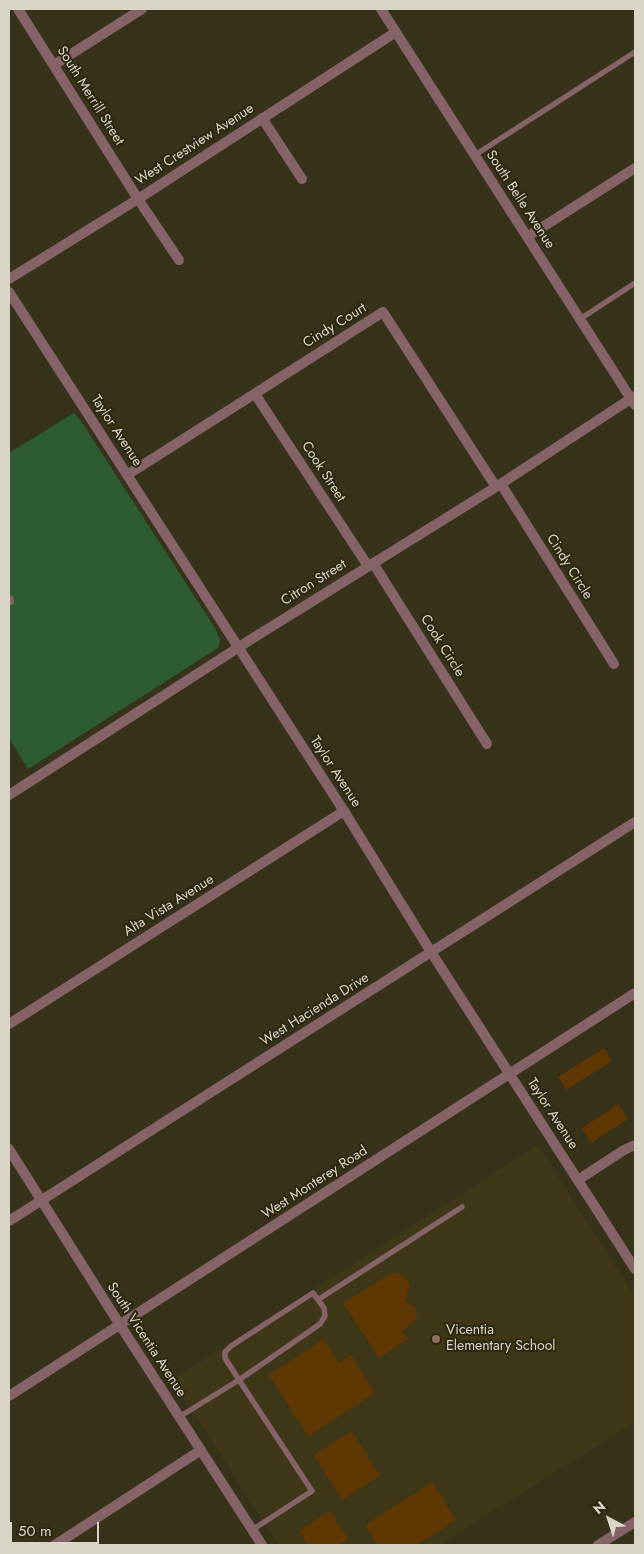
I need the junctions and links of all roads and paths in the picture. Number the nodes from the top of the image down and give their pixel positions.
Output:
1 (18, 9) edge
2 (142, 9) edge
3 (381, 9) edge
4 (396, 32) junction
5 (635, 52) edge
6 (54, 65) junction
7 (262, 118) junction
8 (474, 155) junction
9 (635, 168) edge
10 (302, 179) dead end
11 (138, 199) junction
12 (527, 237) junction
13 (179, 260) dead end
14 (9, 279) edge
15 (635, 283) edge
16 (9, 292) edge
17 (580, 319) junction
18 (255, 394) junction
19 (634, 400) edge
20 (127, 475) junction
21 (498, 485) junction
22 (370, 565) junction
23 (239, 647) junction
24 (614, 664) dead end
25 (487, 744) dead end
26 (9, 795) edge
27 (344, 811) junction
28 (635, 822) edge
29 (431, 952) junction
30 (635, 993) edge
31 (9, 1024) edge
32 (509, 1074) junction
33 (635, 1145) edge
34 (9, 1149) edge
35 (578, 1180) junction
36 (41, 1200) junction
37 (462, 1207) dead end
38 (9, 1221) edge
39 (635, 1269) edge
40 (319, 1299) junction
41 (120, 1326) junction
42 (239, 1380) junction
43 (9, 1396) edge
44 (179, 1417) junction
45 (200, 1450) junction
46 (635, 1522) edge
47 (252, 1530) junction
48 (69, 1541) edge
49 (55, 1545) edge
50 (262, 1545) edge
51 (598, 1545) edge

1 - 6 street, South Merrill Street
2 - 6 street
3 - 4 street, South Belle Avenue
4 - 7 street, West Crestview Avenue
4 - 8 street, South Belle Avenue
5 - 8 lane
6 - 11 street, South Merrill Street
7 - 10 street
7 - 11 street, West Crestview Avenue
8 - 12 street, South Belle Avenue
9 - 12 street
11 - 13 street, South Merrill Street
11 - 14 street, West Crestview Avenue
12 - 17 street, South Belle Avenue
15 - 17 lane
16 - 20 street, Taylor Avenue
17 - 19 street, South Belle Avenue
18 - 20 street, Cindy Court
18 - 21 street, Cindy Court
18 - 22 street, Cook Street
19 - 21 street, Citron Street
20 - 23 street, Taylor Avenue
21 - 22 street, Citron Street
21 - 24 street, Cindy Circle
22 - 23 street, Citron Street
22 - 25 street, Cook Circle
23 - 26 street, Citron Street
23 - 27 street, Taylor Avenue
27 - 29 street, Taylor Avenue
27 - 31 street, Alta Vista Avenue
28 - 29 street, West Hacienda Drive
29 - 32 street, Taylor Avenue
29 - 36 street, West Hacienda Drive
30 - 32 street, West Monterey Road
32 - 35 street, Taylor Avenue
32 - 41 street, West Monterey Road
33 - 35 street
34 - 36 street, South Vicentia Avenue
35 - 39 street, Taylor Avenue
36 - 38 street, West Hacienda Drive
36 - 41 street, South Vicentia Avenue
37 - 40 lane
40 - 42 lane
40 - 42 lane
41 - 43 street, West Monterey Road
41 - 44 street, South Vicentia Avenue
42 - 44 lane
42 - 47 lane
44 - 45 street, South Vicentia Avenue
45 - 47 street, South Vicentia Avenue
45 - 48 street
46 - 51 street
47 - 50 street, South Vicentia Avenue
48 - 49 street

